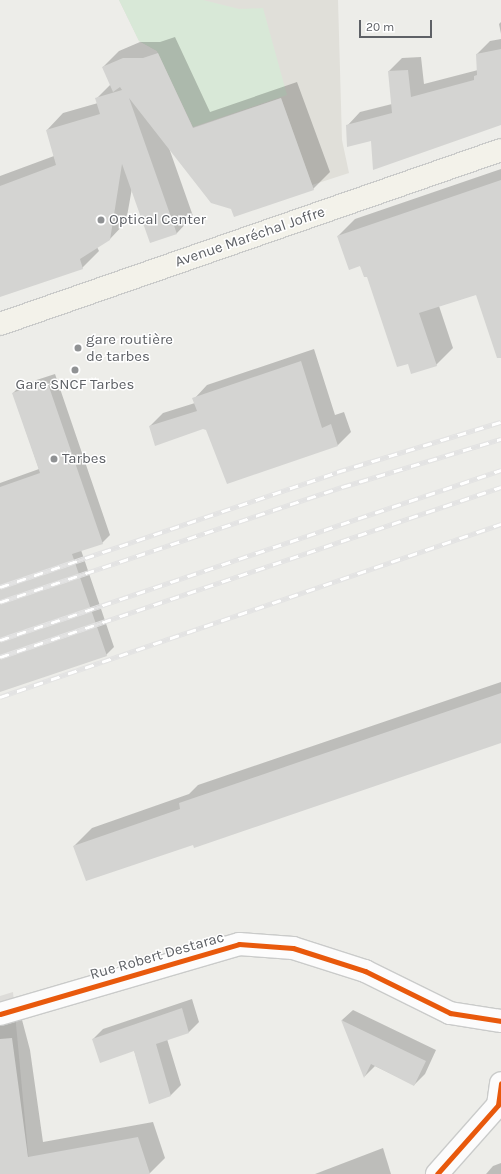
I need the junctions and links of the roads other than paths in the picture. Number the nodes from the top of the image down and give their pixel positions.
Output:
1 (501, 150) edge
2 (0, 324) edge
3 (0, 1014) edge
4 (501, 1021) edge
5 (501, 1083) edge
6 (437, 1174) edge

1 - 2 main road, Avenue Maréchal Joffre
3 - 4 street, Rue Robert Destarac
5 - 6 street

